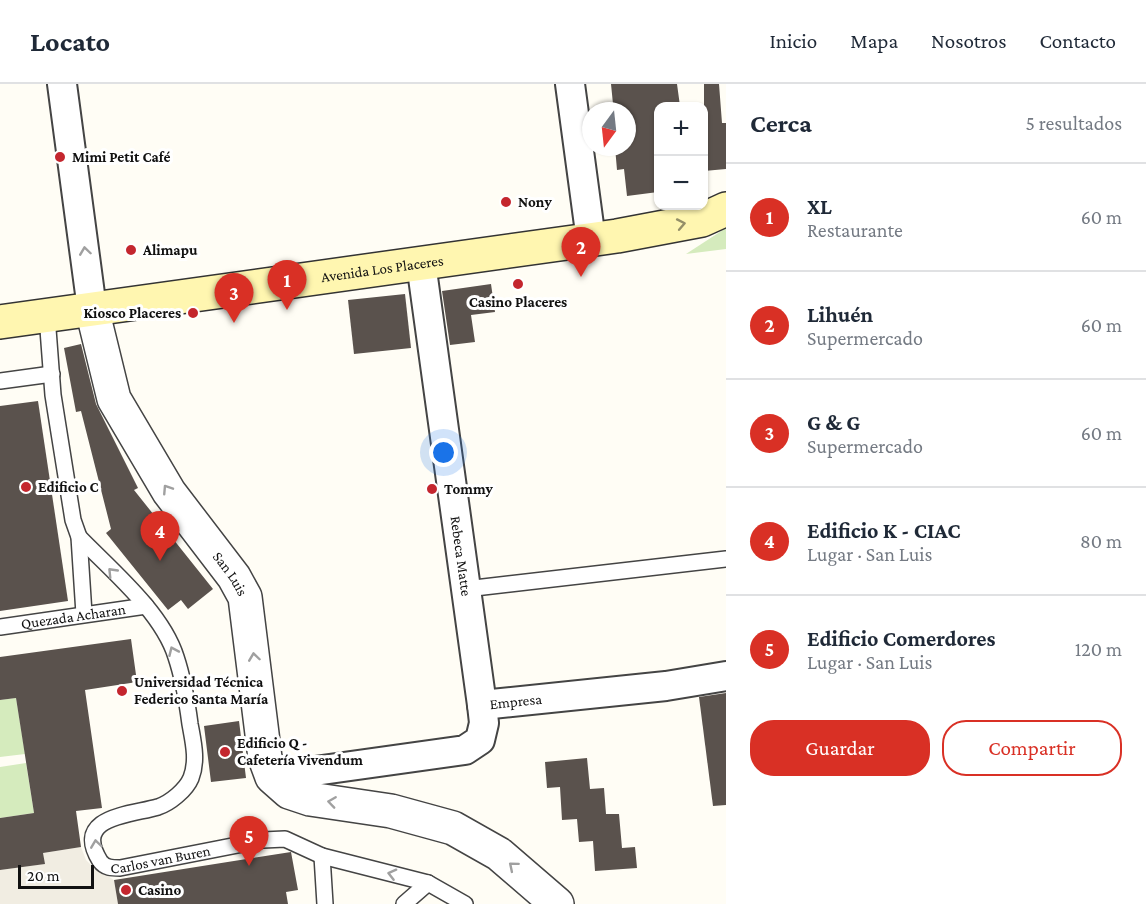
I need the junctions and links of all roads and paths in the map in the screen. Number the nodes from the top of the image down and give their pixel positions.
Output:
1 (62, 84) edge
2 (570, 84) edge
3 (726, 209) edge
4 (591, 240) junction
5 (421, 263) junction
6 (92, 309) junction
7 (47, 316) junction
8 (0, 322) edge
9 (52, 374) junction
10 (0, 381) edge
11 (79, 537) junction
12 (726, 559) edge
13 (466, 589) junction
14 (146, 606) junction
15 (84, 614) junction
16 (0, 627) edge
17 (726, 676) edge
18 (482, 705) junction
19 (272, 777) junction
20 (322, 856) junction
21 (428, 883) junction
22 (325, 904) edge
23 (404, 904) edge
24 (465, 904) edge
25 (557, 904) edge

6 -> 1 street, San Luis
2 - 4 street
4 -> 3 main road, Avenida Los Placeres
4 - 5 main road, Avenida Los Placeres
5 - 6 main road, Avenida Los Placeres
5 - 13 street, Rebeca Matte
6 - 7 main road, Avenida Los Placeres
19 -> 6 street, San Luis
7 - 8 main road, Avenida Los Placeres
7 - 9 lane
9 - 10 lane
9 - 11 lane
14 -> 11 lane
11 - 15 lane
12 - 13 lane
13 - 18 street, Rebeca Matte
14 - 15 lane, Quezada Acharan
20 -> 14 lane, Carlos van Buren
15 - 16 lane, Quezada Acharan
17 - 18 street, Empresa
18 - 19 street, Empresa
25 -> 19 street
21 -> 20 lane, Carlos van Buren
20 - 22 lane
21 - 23 lane
21 - 24 lane, Carlos van Buren

